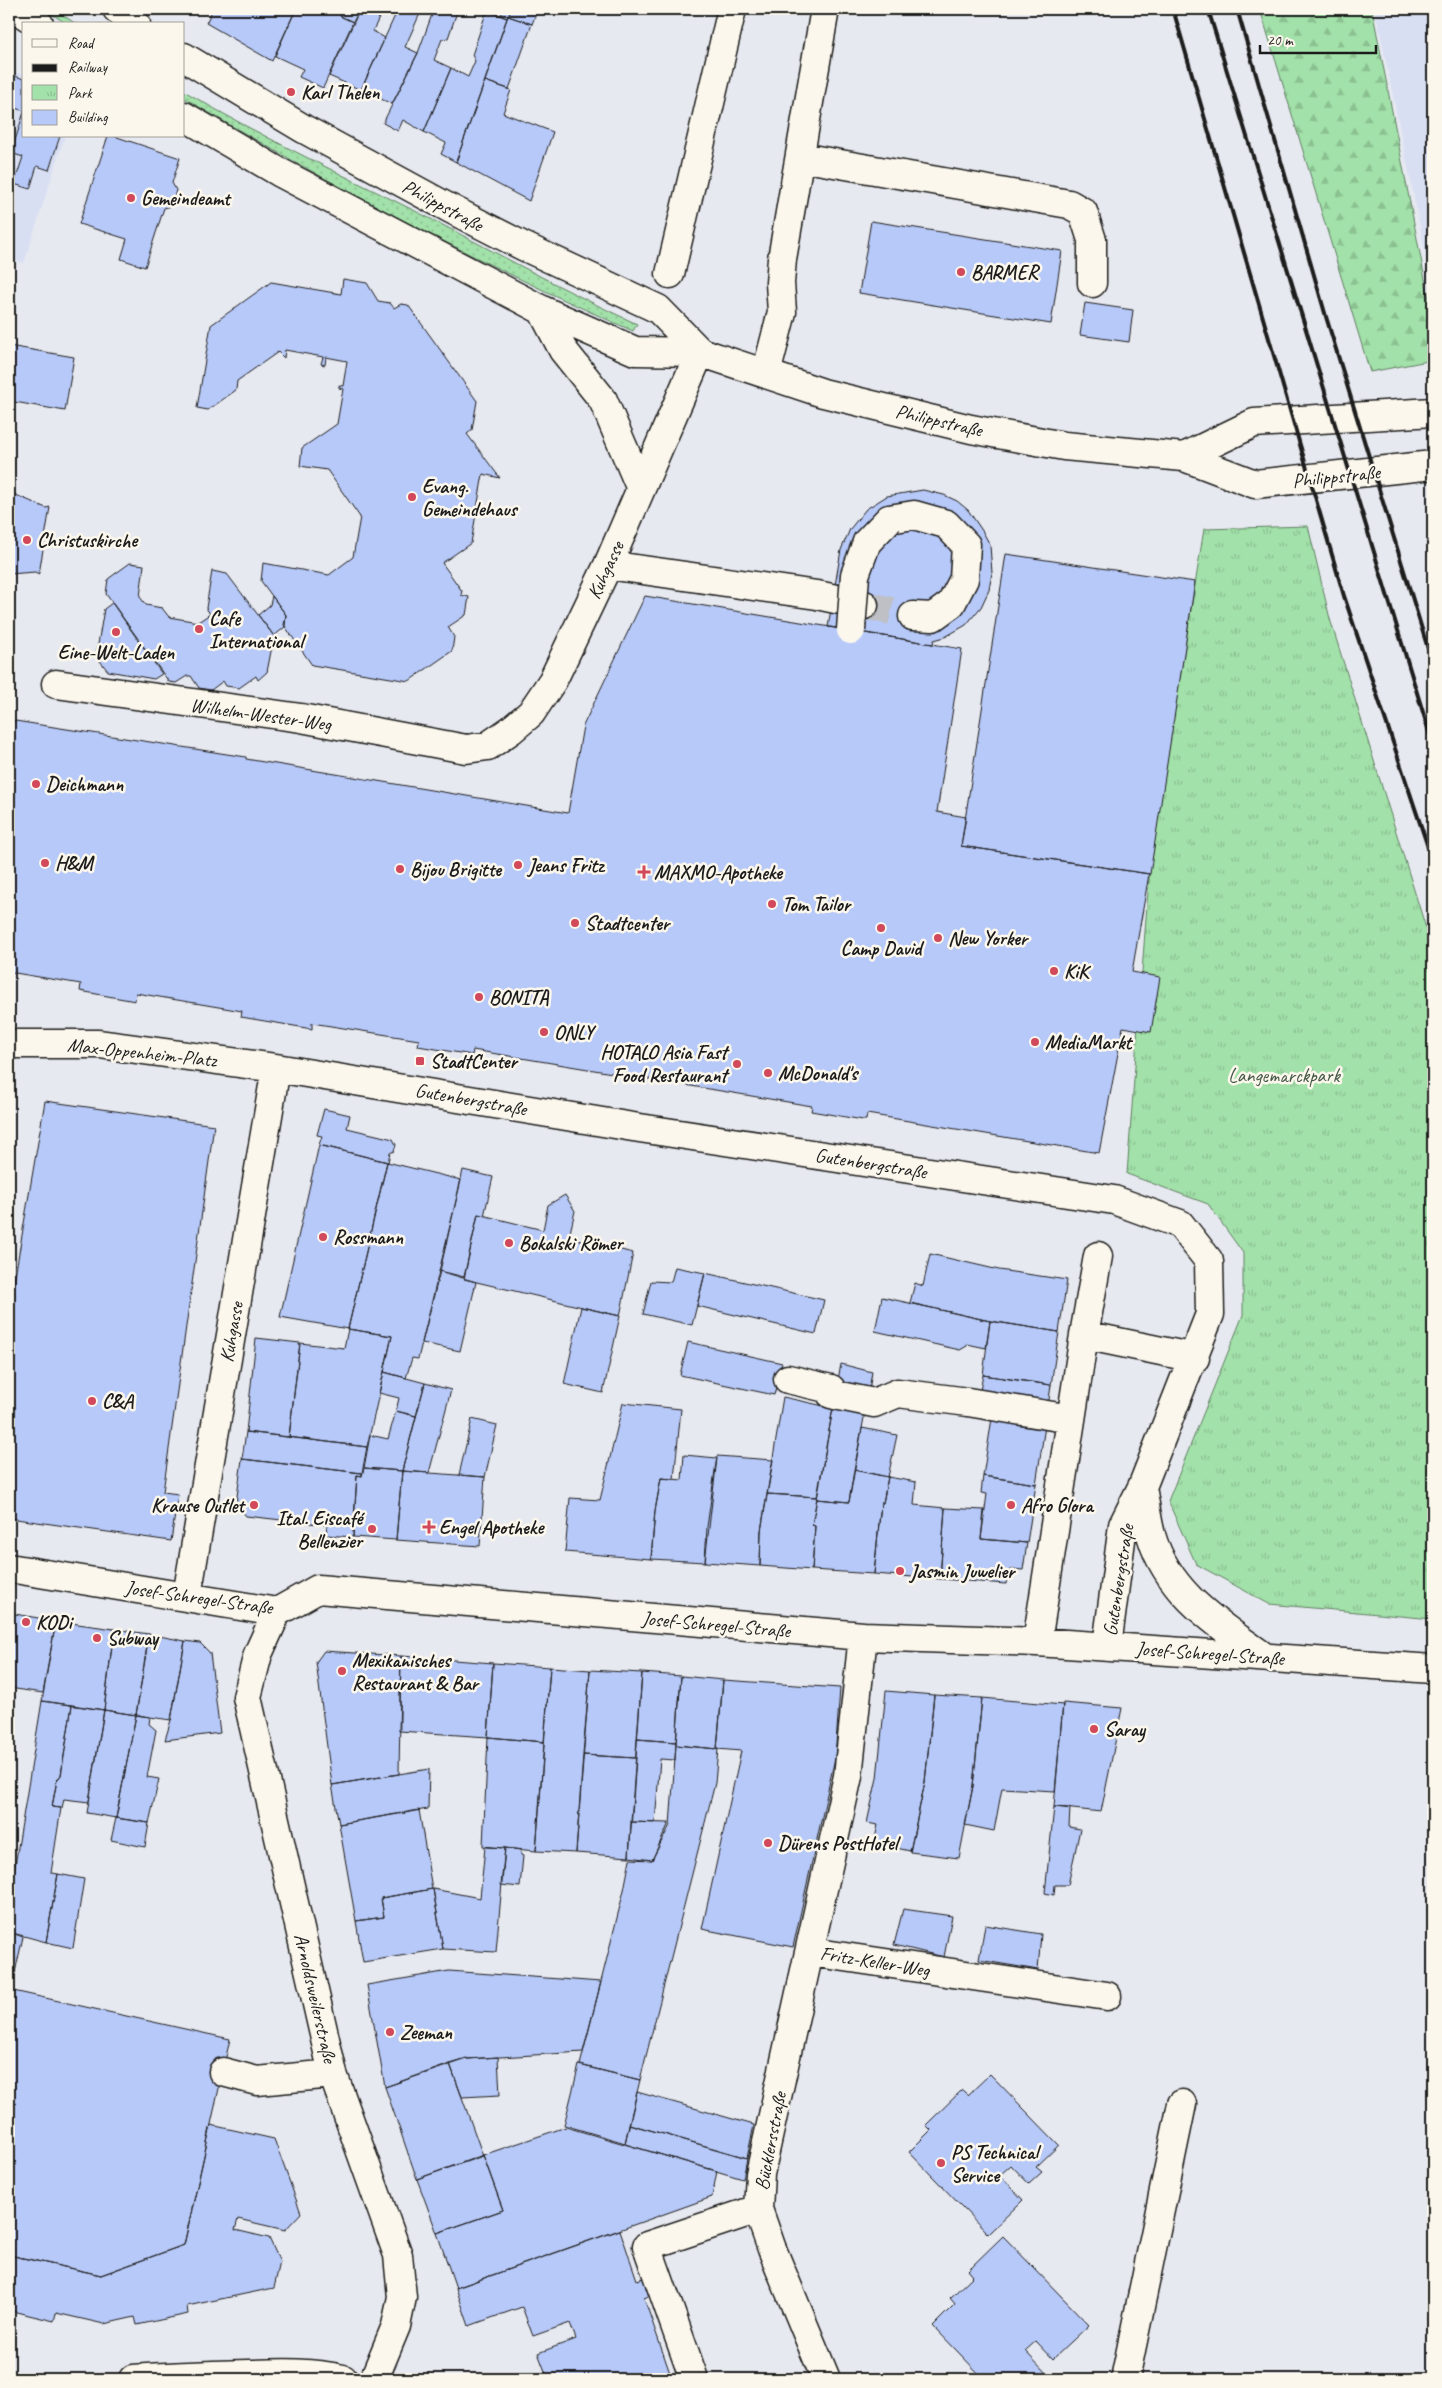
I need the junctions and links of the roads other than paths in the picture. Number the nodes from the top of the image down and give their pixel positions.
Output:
1 (16, 9) edge
2 (117, 9) edge
3 (732, 9) edge
4 (825, 9) edge
5 (36, 22) edge
6 (133, 22) edge
7 (185, 58) edge
8 (185, 117) edge
9 (800, 157) junction
10 (670, 274) dead end
11 (1092, 283) dead end
12 (542, 310) junction
13 (700, 352) junction
14 (766, 374) junction
15 (1428, 412) edge
16 (1184, 457) junction
17 (1433, 465) edge
18 (641, 489) junction
19 (608, 565) junction
20 (864, 605) tunnel mouth
21 (913, 616) tunnel mouth
22 (851, 630) dead end
23 (56, 684) dead end
24 (466, 749) joint
25 (9, 1044) edge
26 (276, 1068) junction
27 (1098, 1256) dead end
28 (1084, 1335) junction
29 (1195, 1358) junction
30 (788, 1379) dead end
31 (1071, 1419) junction
32 (1142, 1487) junction
33 (9, 1568) edge
34 (187, 1596) junction
35 (277, 1612) junction
36 (863, 1636) junction
37 (1037, 1642) junction
38 (1107, 1646) junction
39 (1263, 1656) junction
40 (1433, 1668) edge
41 (811, 1952) junction
42 (1107, 1996) dead end
43 (223, 2072) dead end
44 (333, 2074) junction
45 (1182, 2104) dead end
46 (758, 2209) junction
47 (133, 2379) edge
48 (343, 2379) edge
49 (374, 2379) edge
50 (694, 2379) edge
51 (826, 2379) edge
52 (1124, 2379) edge

1 - 5 street
2 - 6 street
3 - 10 street
4 - 9 street
7 - 13 street, Philippstraße
8 - 12 street, Philippstraße
9 - 11 street
9 - 14 street
12 - 13 street, Philippstraße
12 - 18 street
13 - 14 street, Philippstraße
13 - 18 street, Kuhgasse
14 - 16 street, Philippstraße
15 - 16 street
16 - 17 street, Philippstraße
18 - 19 street, Kuhgasse
19 - 20 street
19 - 24 street, Kuhgasse
21 - 22 street, bridge
23 - 24 street, Wilhelm-Wester-Weg
25 - 26 street, Max-Oppenheim-Platz
26 - 29 street, Gutenbergstraße
26 - 34 street, Kuhgasse
27 - 28 street
28 - 29 street
28 - 31 street
29 - 32 street, Gutenbergstraße
30 - 31 street
31 - 37 street
32 - 38 street, Gutenbergstraße
32 - 39 street, Gutenbergstraße
33 - 34 street, Josef-Schregel-Straße
34 - 35 street, Josef-Schregel-Straße
35 - 36 street, Josef-Schregel-Straße
35 - 44 street, Arnoldsweilerstraße
36 - 37 street, Josef-Schregel-Straße
36 - 41 street, Fritz-Keller-Weg
37 - 38 street, Josef-Schregel-Straße
38 - 39 street, Josef-Schregel-Straße
39 - 40 street, Josef-Schregel-Straße
41 - 42 street, Fritz-Keller-Weg
41 - 46 street, Bücklersstraße
43 - 44 street
44 - 49 street, Arnoldsweilerstraße
45 - 52 street
46 - 50 street
46 - 51 street, Bücklersstraße
47 - 48 street

